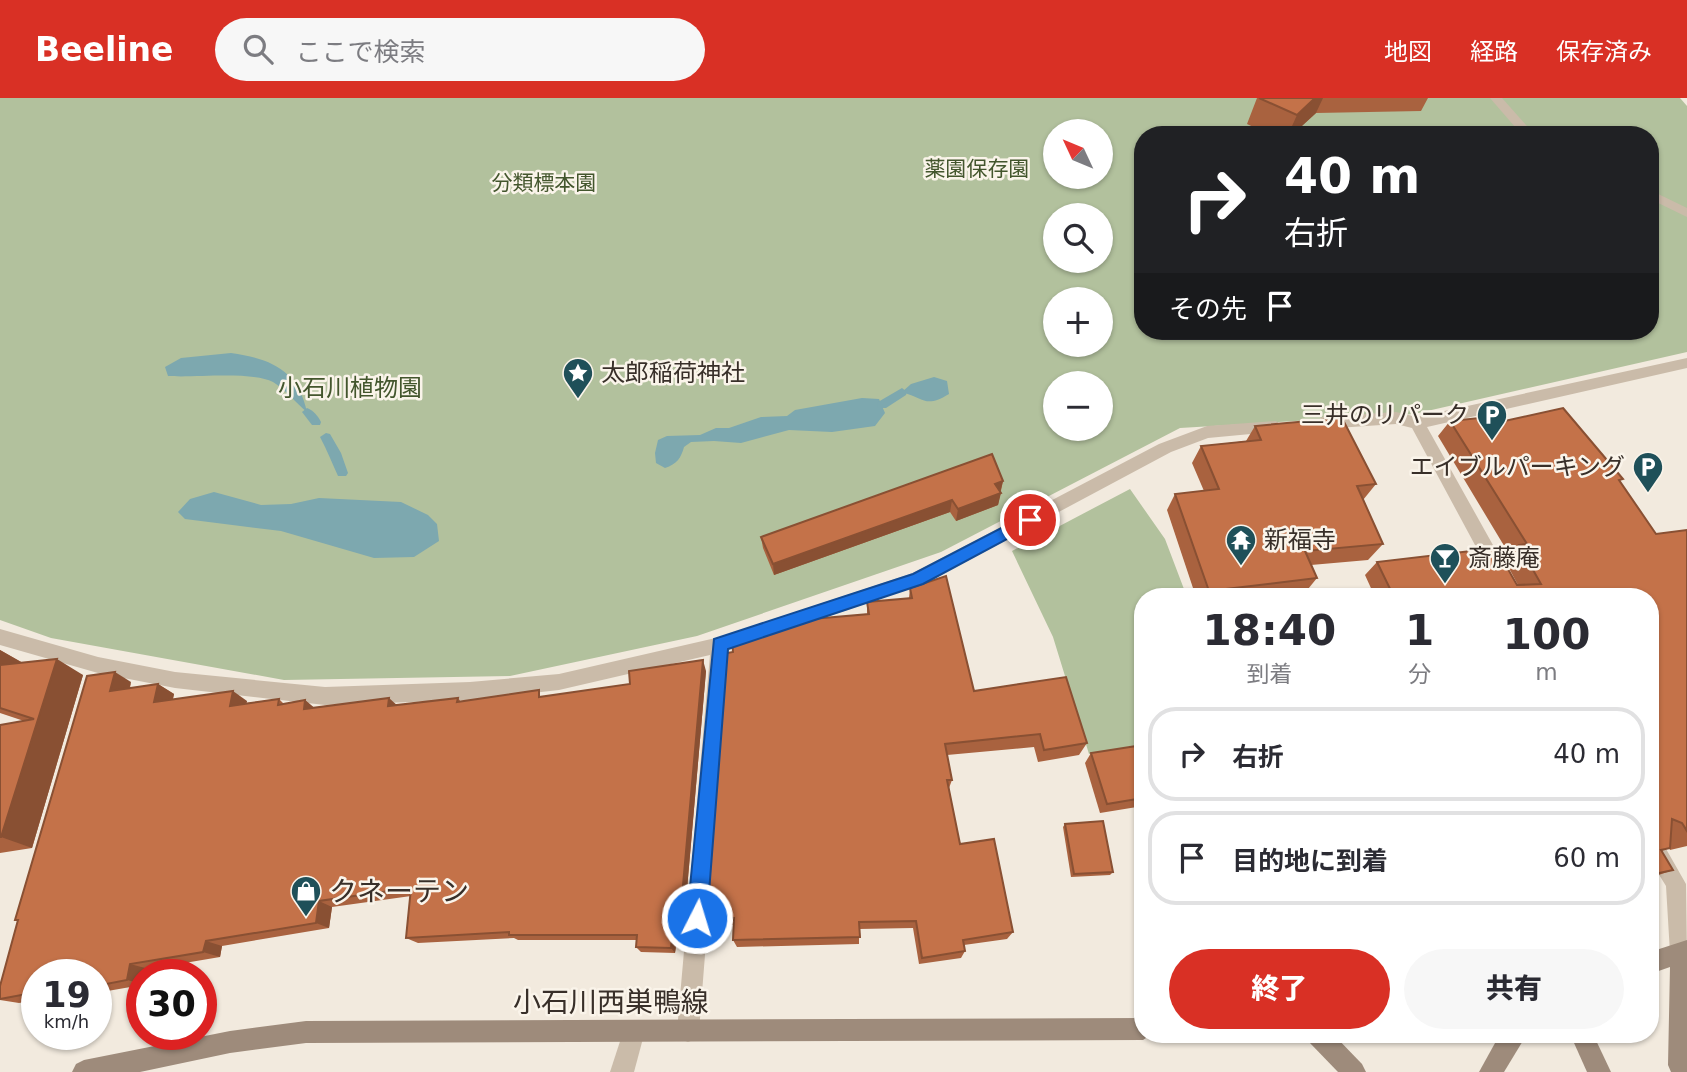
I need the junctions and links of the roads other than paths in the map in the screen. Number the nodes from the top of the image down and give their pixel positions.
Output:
1 (1496, 98) edge
2 (1521, 126) edge
3 (1659, 199) edge
4 (1687, 213) edge
5 (1687, 363) edge
6 (1417, 423) junction
7 (1508, 588) edge
8 (0, 637) edge
9 (720, 645) junction
10 (1659, 855) edge
11 (1684, 952) edge
12 (1659, 960) edge
13 (1134, 1030) edge
14 (634, 1031) junction
15 (688, 1031) junction
16 (1326, 1043) edge
17 (1507, 1043) edge
18 (1585, 1043) edge
19 (84, 1072) edge
20 (622, 1072) edge
21 (1354, 1072) edge
22 (1492, 1072) edge
23 (1599, 1072) edge
24 (1684, 1072) edge

1 - 2 street
3 - 4 street
5 - 6 street
6 - 7 street
6 - 9 street
8 - 9 street
9 - 15 street
10 - 11 street
11 - 12 main road
11 - 24 main road
13 - 15 main road, 小石川西巣鴨線
14 - 15 main road, 小石川西巣鴨線
14 - 19 main road, 小石川西巣鴨線
14 - 20 street
16 - 21 main road
17 - 22 main road
18 - 23 main road

